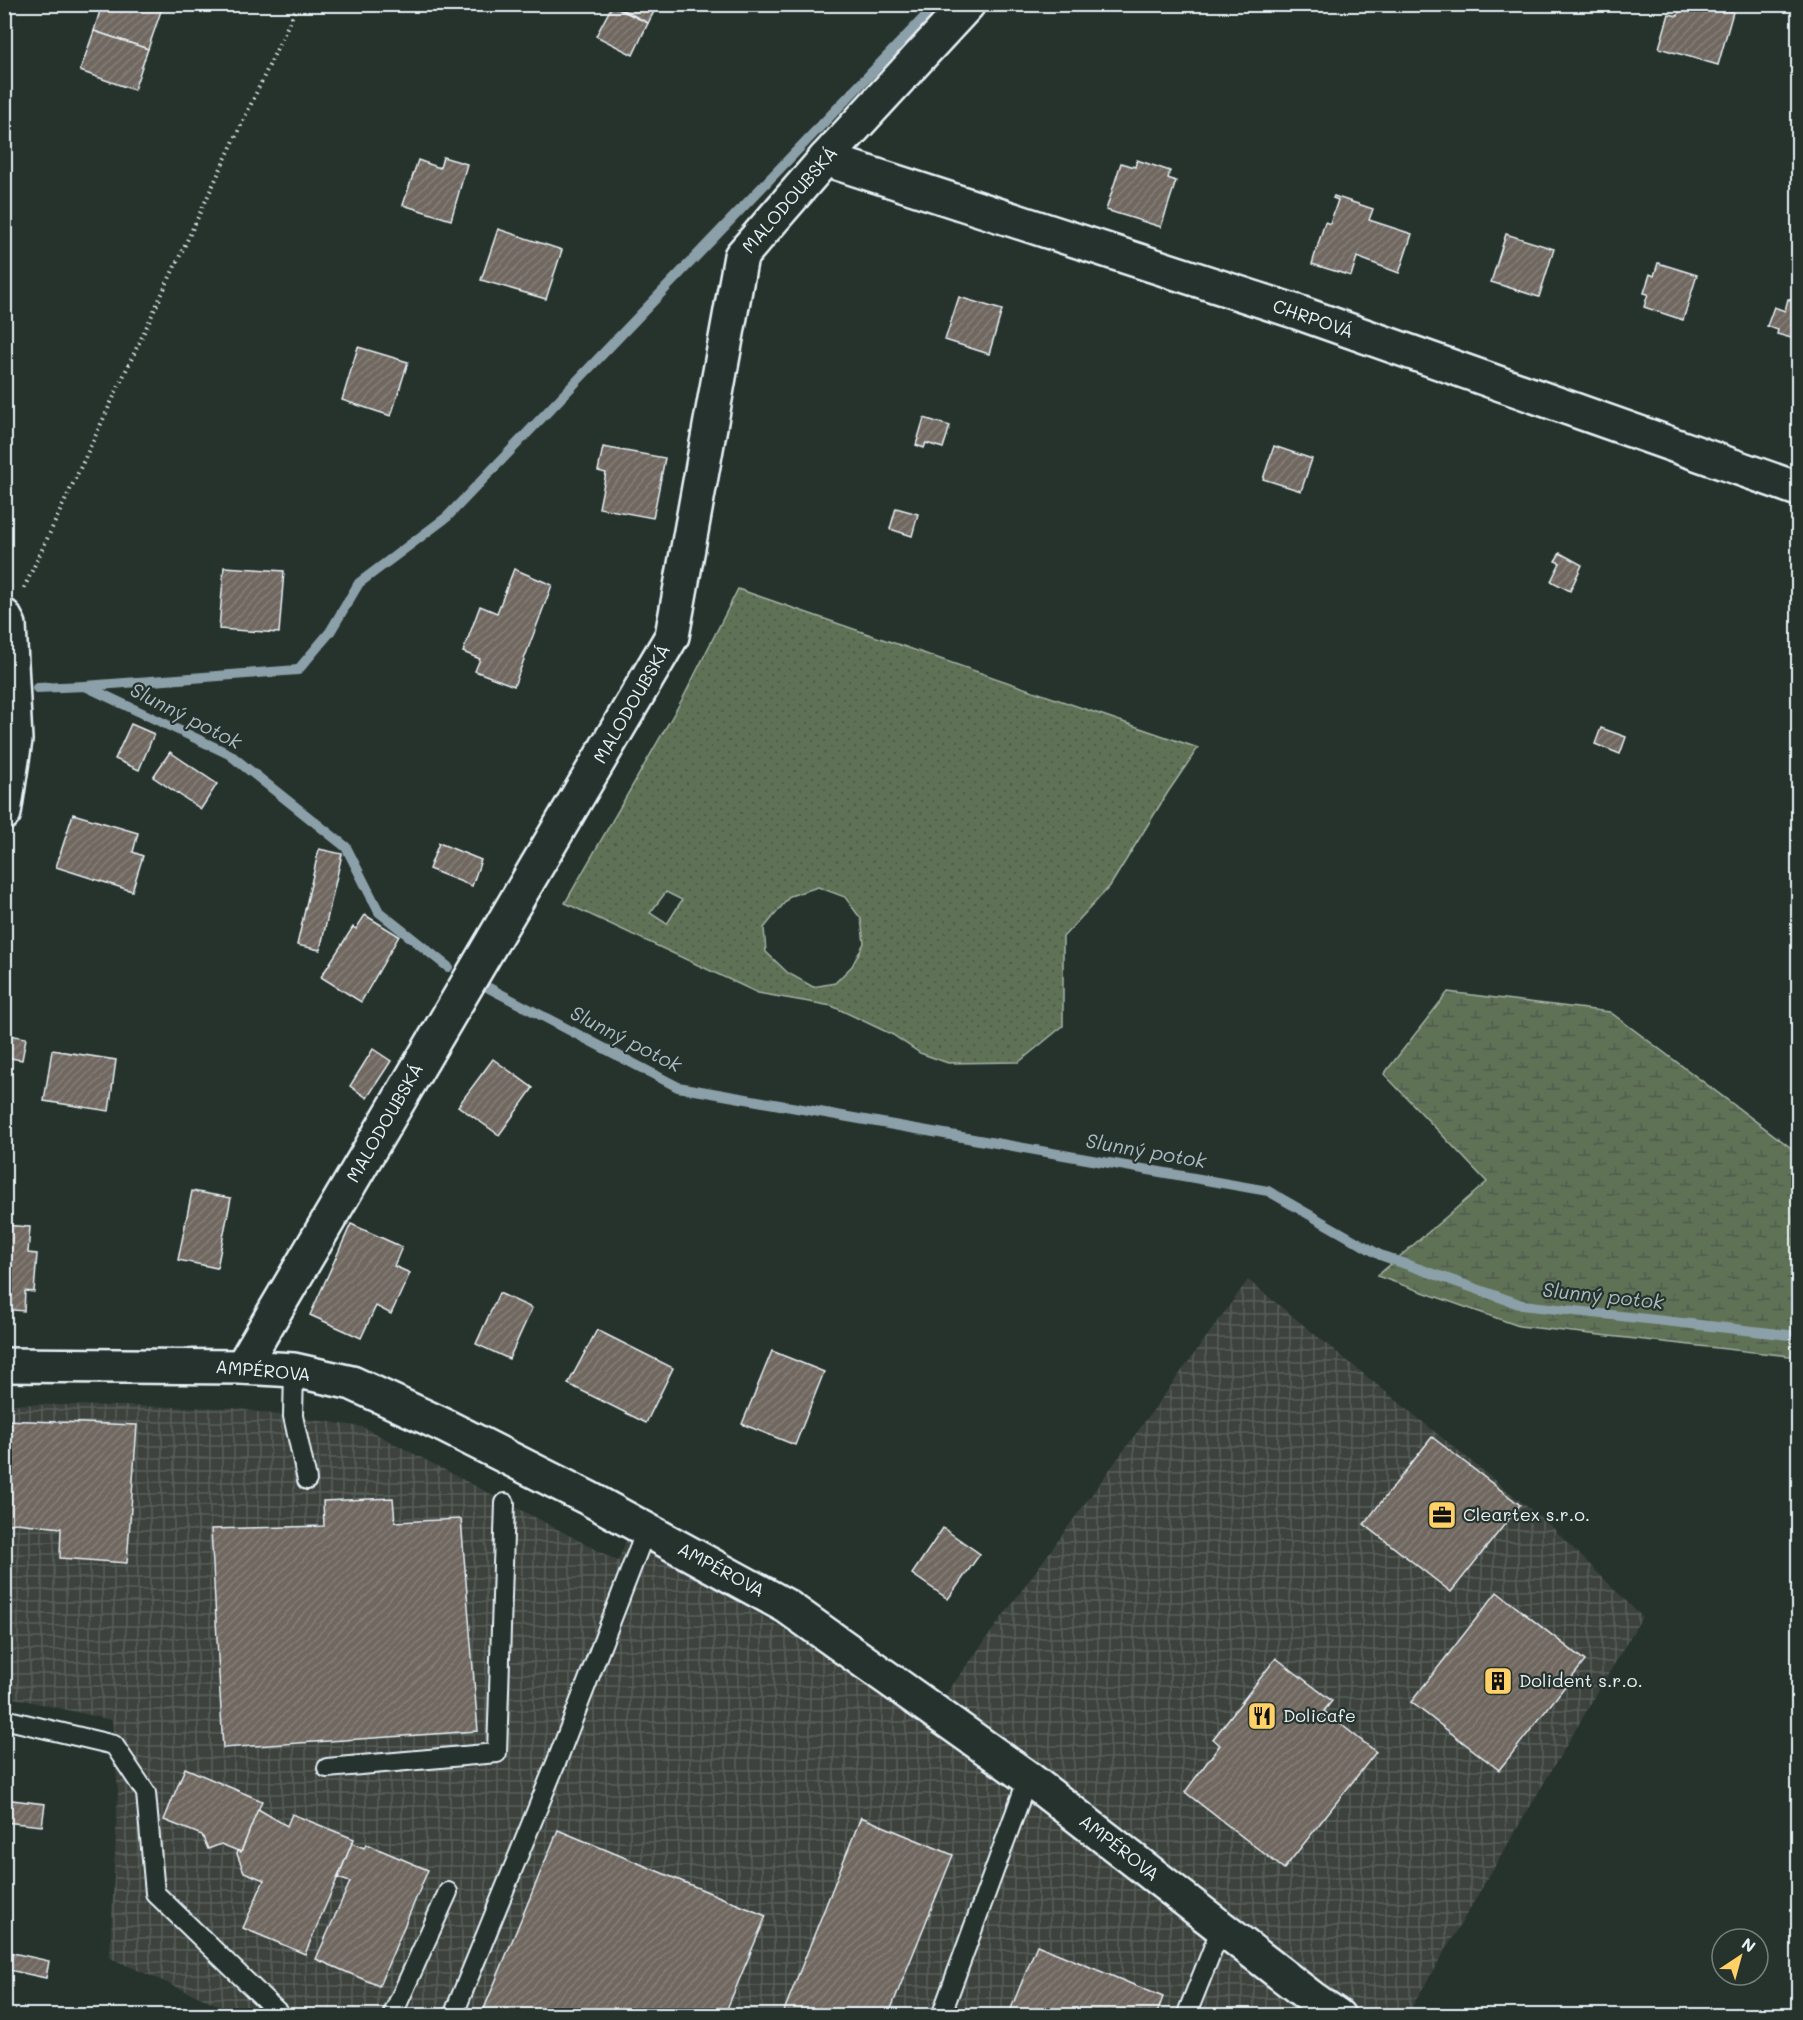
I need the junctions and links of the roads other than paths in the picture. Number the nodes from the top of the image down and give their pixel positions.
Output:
1 (968, 4) edge
2 (825, 159) junction
3 (1798, 489) edge
4 (7, 620) edge
5 (10, 741) edge
6 (4, 813) edge
7 (4, 1365) edge
8 (242, 1367) junction
9 (294, 1370) junction
10 (307, 1480) dead end
11 (506, 1503) dead end
12 (646, 1530) junction
13 (4, 1719) edge
14 (327, 1767) dead end
15 (1028, 1778) junction
16 (448, 1892) dead end
17 (1221, 1928) junction
18 (282, 2016) edge
19 (392, 2016) edge
20 (453, 2016) edge
21 (941, 2016) edge
22 (1186, 2016) edge
23 (1338, 2016) edge

1 - 2 street, MALODOUBSKÁ
2 - 3 street, CHRPOVÁ
2 - 8 street, MALODOUBSKÁ
4 - 5 street
5 - 6 street
7 - 8 street, AMPÉROVA
8 - 9 street, AMPÉROVA
9 - 10 lane
9 - 12 street, AMPÉROVA
11 - 14 lane
12 - 15 street, AMPÉROVA
12 - 20 lane
13 - 18 lane
15 - 17 street, AMPÉROVA
15 - 21 lane
16 - 19 lane
17 - 22 lane
17 - 23 street, AMPÉROVA

